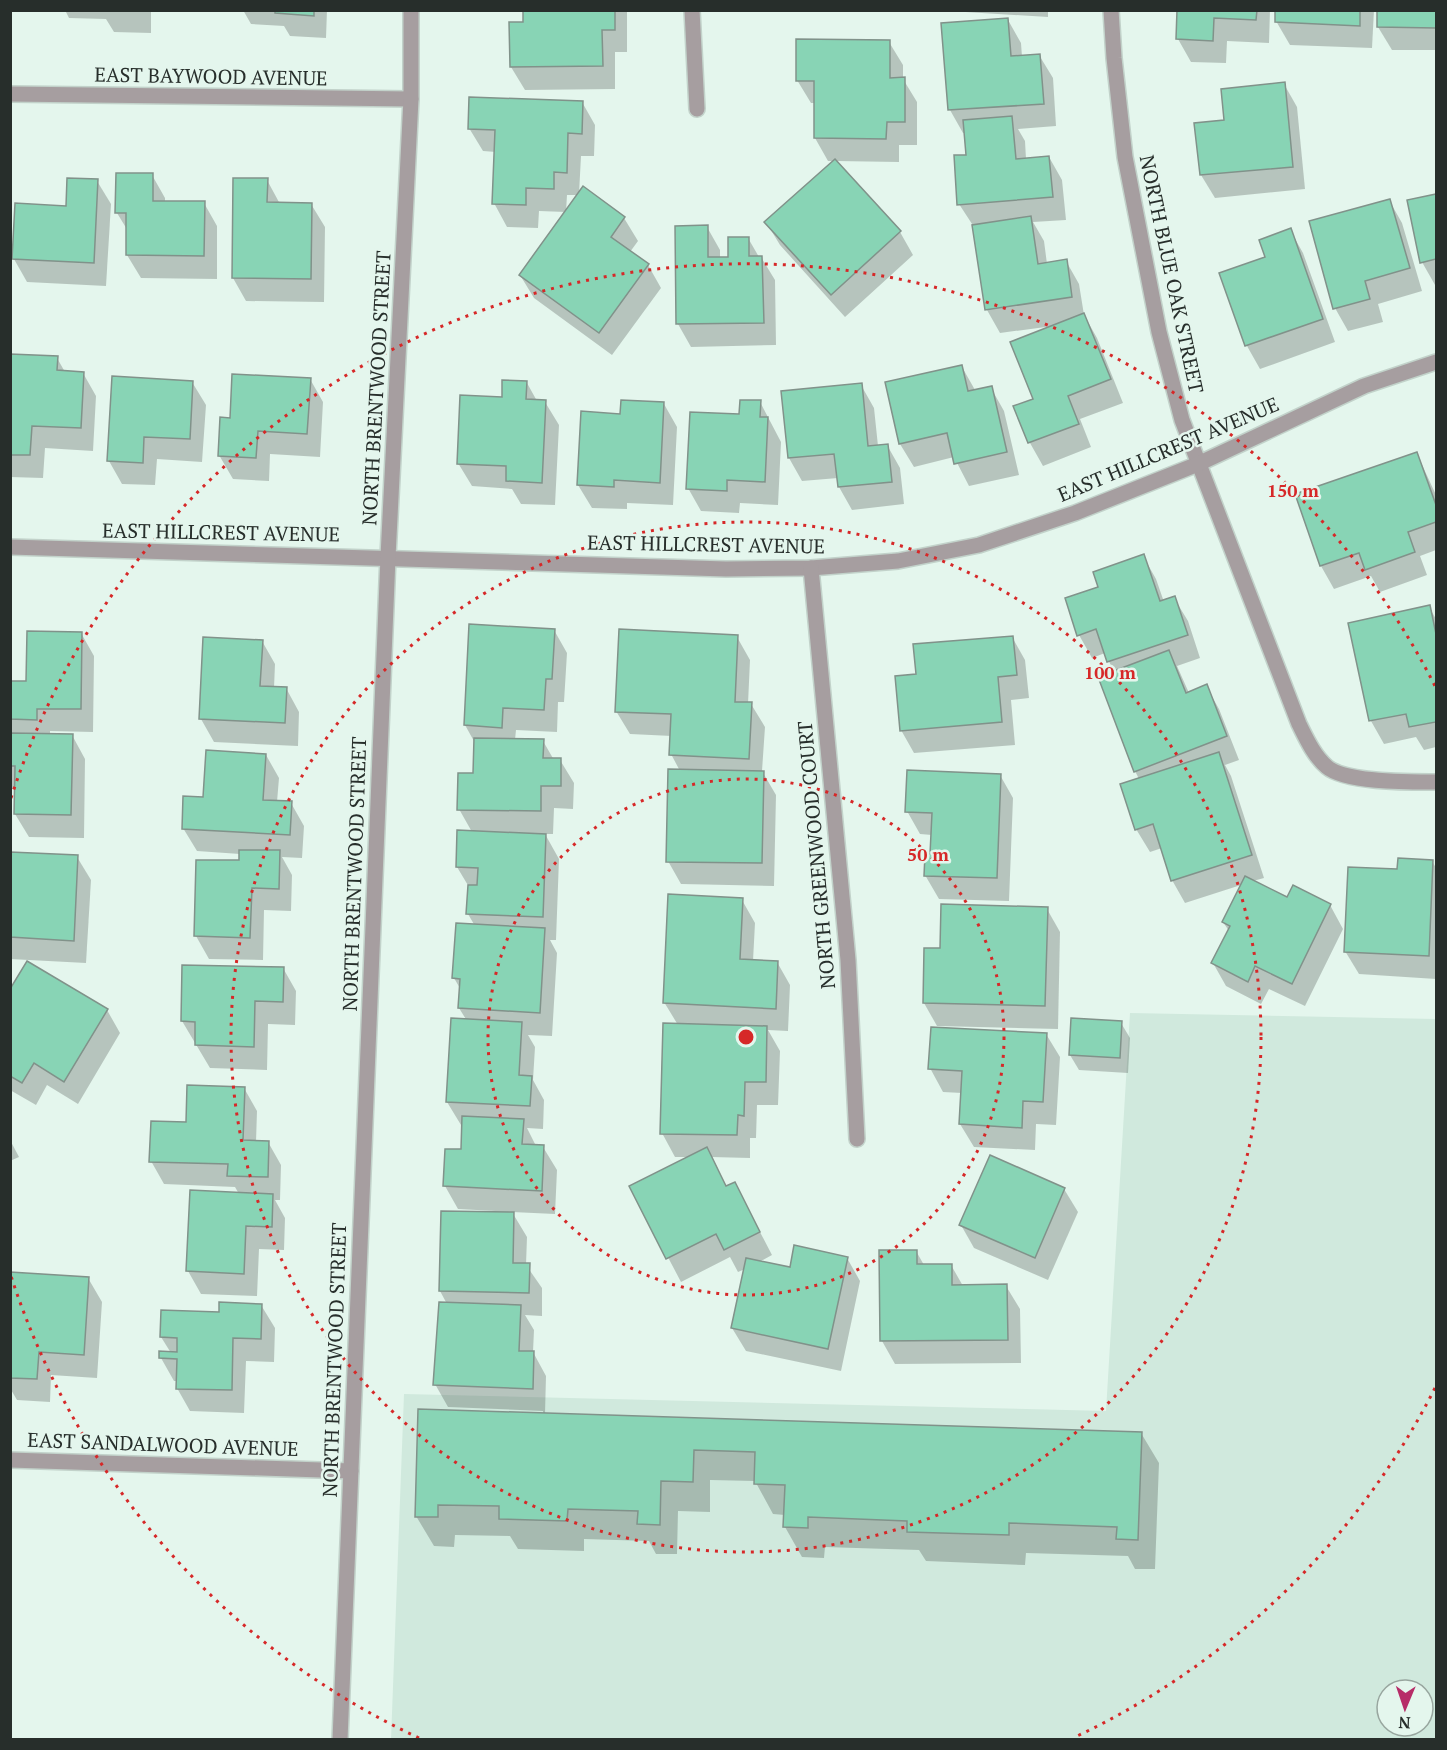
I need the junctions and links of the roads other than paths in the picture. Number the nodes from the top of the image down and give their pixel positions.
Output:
1 (411, 10) edge
2 (692, 10) edge
3 (1111, 10) edge
4 (10, 94) edge
5 (411, 99) junction
6 (697, 109) dead end
7 (1437, 362) edge
8 (1198, 464) junction
9 (10, 547) edge
10 (388, 557) junction
11 (811, 568) junction
12 (1437, 782) edge
13 (857, 1139) dead end
14 (10, 1460) edge
15 (351, 1471) junction
16 (340, 1740) edge

1 - 5 street, NORTH BRENTWOOD STREET
2 - 6 street
3 - 8 street, NORTH BLUE OAK STREET
4 - 5 street, EAST BAYWOOD AVENUE
5 - 10 street, NORTH BRENTWOOD STREET
7 - 8 street, EAST HILLCREST AVENUE
8 - 11 street, EAST HILLCREST AVENUE
8 - 12 street, NORTH BLUE OAK STREET
9 - 10 street, EAST HILLCREST AVENUE
10 - 11 street, EAST HILLCREST AVENUE
10 - 15 street, NORTH BRENTWOOD STREET
11 - 13 street, NORTH GREENWOOD COURT
14 - 15 street, EAST SANDALWOOD AVENUE
15 - 16 street, NORTH BRENTWOOD STREET

